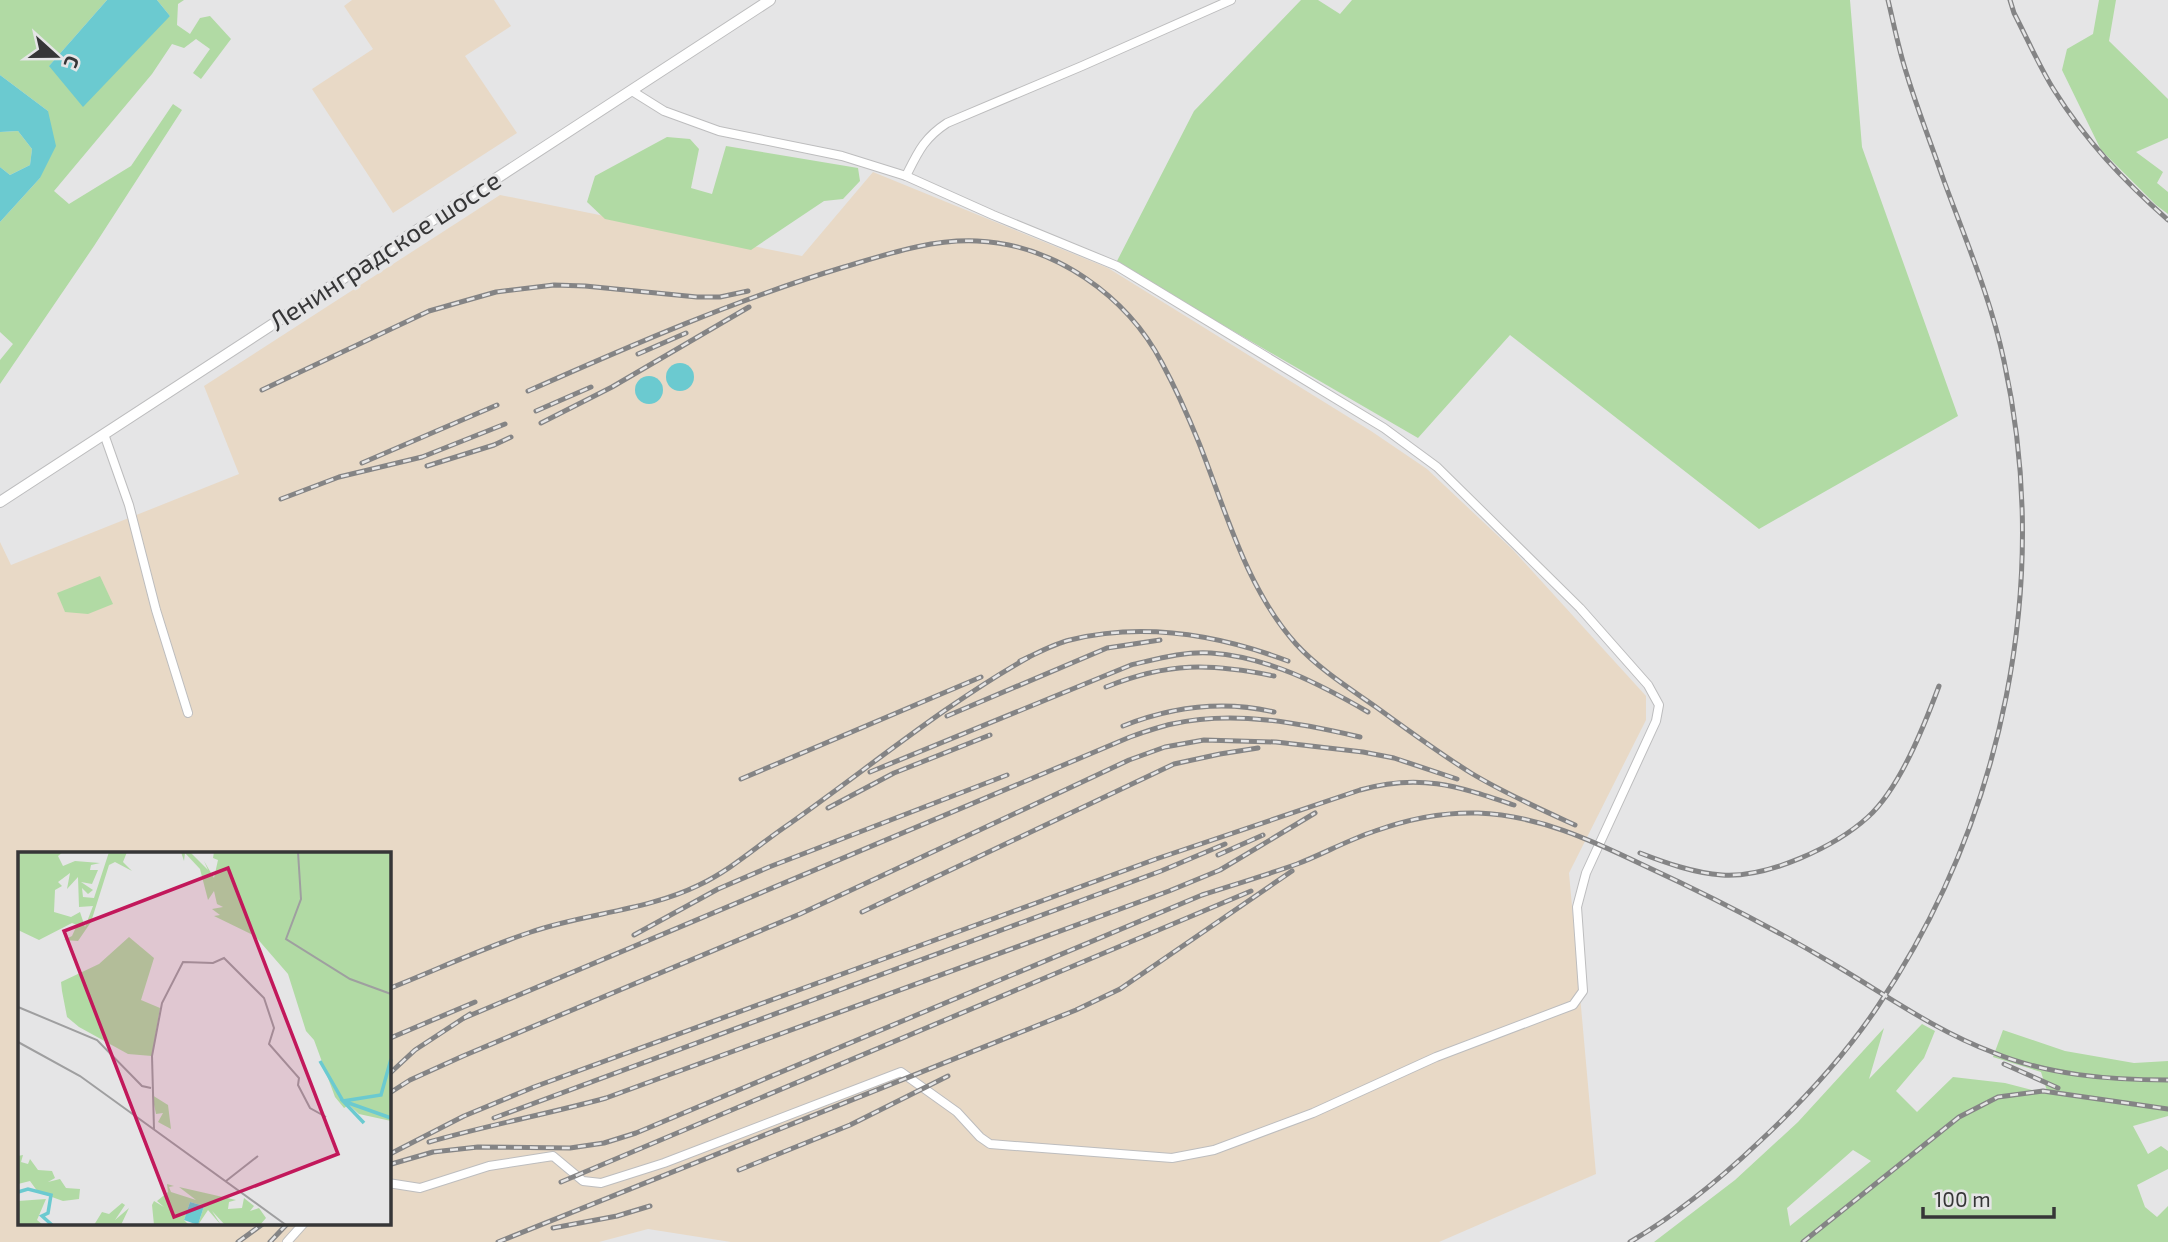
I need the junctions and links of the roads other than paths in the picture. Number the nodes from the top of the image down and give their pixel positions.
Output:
1 (771, 0) edge
2 (1231, 0) edge
3 (632, 91) junction
4 (906, 176) junction
5 (104, 434) junction
6 (0, 502) edge
7 (188, 713) dead end
8 (390, 1182) edge
9 (303, 1224) edge
10 (288, 1242) edge

1 - 3 main road, Ленинградское шоссе
2 - 4 street
3 - 4 street
3 - 5 main road, Ленинградское шоссе
4 - 8 street
5 - 6 main road, Ленинградское шоссе
5 - 7 street
9 - 10 street

